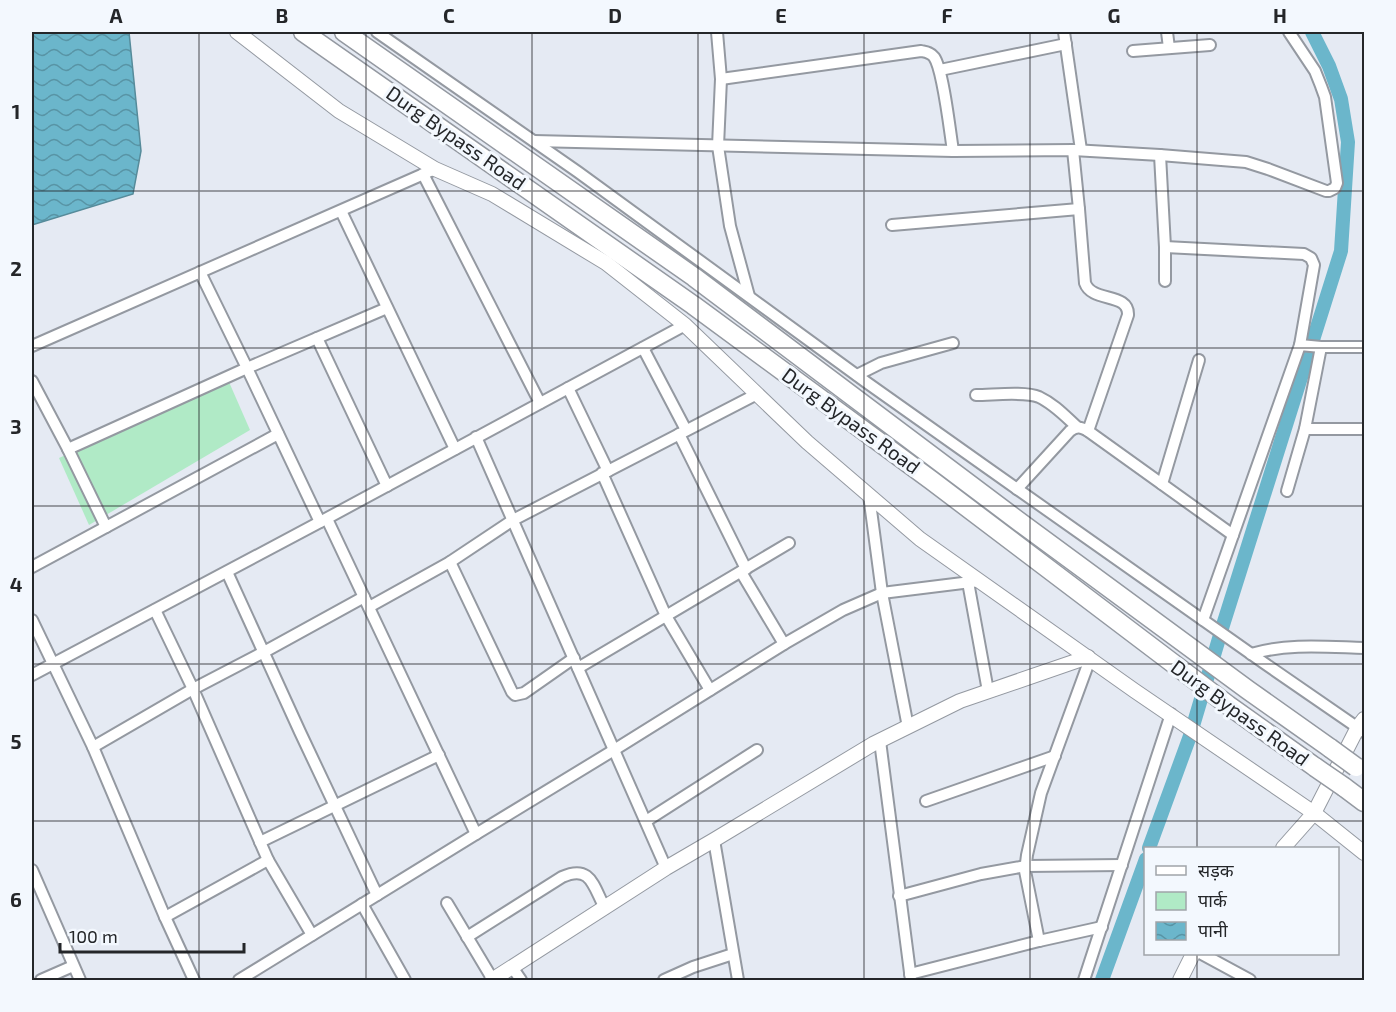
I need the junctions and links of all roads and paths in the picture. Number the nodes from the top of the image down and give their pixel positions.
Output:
1 (237, 32) edge
2 (303, 32) edge
3 (344, 32) edge
4 (376, 32) edge
5 (717, 32) edge
6 (1064, 32) edge
7 (1167, 32) edge
8 (1289, 32) edge
9 (1066, 44) junction
10 (1210, 45) dead end
11 (1169, 48) junction
12 (1133, 51) dead end
13 (940, 70) junction
14 (721, 79) junction
15 (534, 141) junction
16 (718, 146) junction
17 (1077, 150) junction
18 (953, 152) junction
19 (1160, 155) junction
20 (429, 172) junction
21 (1080, 209) junction
22 (340, 211) junction
23 (892, 225) dead end
24 (1165, 246) junction
25 (200, 272) junction
26 (1165, 281) dead end
27 (749, 296) junction
28 (387, 308) junction
29 (686, 325) junction
30 (317, 338) junction
31 (953, 344) dead end
32 (1300, 345) junction
33 (32, 346) edge
34 (1321, 347) junction
35 (1365, 347) edge
36 (643, 348) junction
37 (1199, 360) dead end
38 (247, 368) junction
39 (857, 375) junction
40 (32, 381) edge
41 (568, 388) junction
42 (757, 394) junction
43 (976, 395) dead end
44 (540, 403) junction
45 (1083, 429) junction
46 (1305, 429) junction
47 (1365, 429) edge
48 (683, 432) junction
49 (278, 434) junction
50 (476, 437) junction
51 (68, 448) junction
52 (455, 449) junction
53 (605, 472) junction
54 (1162, 483) junction
55 (387, 486) junction
56 (1017, 489) junction
57 (1287, 491) dead end
58 (869, 495) junction
59 (513, 520) junction
60 (323, 521) junction
61 (106, 527) junction
62 (1233, 535) junction
63 (789, 543) dead end
64 (450, 562) junction
65 (32, 567) edge
66 (743, 570) junction
67 (227, 572) junction
68 (973, 581) junction
69 (882, 593) junction
70 (366, 602) junction
71 (155, 610) junction
72 (666, 616) junction
73 (32, 620) edge
74 (1203, 620) junction
75 (784, 644) junction
76 (1365, 648) edge
77 (264, 652) junction
78 (1251, 654) junction
79 (1089, 658) junction
80 (576, 663) junction
81 (52, 664) junction
82 (32, 675) edge
83 (193, 689) junction
84 (710, 690) junction
85 (988, 692) junction
86 (1170, 714) junction
87 (1362, 726) edge
88 (908, 727) junction
89 (880, 741) junction
90 (93, 747) junction
91 (614, 750) junction
92 (757, 750) dead end
93 (439, 755) junction
94 (1055, 756) junction
95 (1360, 770) edge
96 (926, 801) dead end
97 (1365, 802) edge
98 (334, 806) junction
99 (1314, 813) junction
100 (646, 821) junction
101 (476, 834) junction
102 (714, 840) junction
103 (260, 842) junction
104 (1285, 847) edge
105 (1365, 853) edge
106 (268, 860) junction
107 (1122, 865) junction
108 (1026, 866) junction
109 (666, 867) junction
110 (32, 874) edge
111 (377, 895) junction
112 (899, 896) junction
113 (447, 903) dead end
114 (362, 904) junction
115 (605, 908) junction
116 (165, 917) junction
117 (1102, 927) junction
118 (312, 935) junction
119 (467, 937) junction
120 (1039, 941) junction
121 (733, 954) junction
122 (1193, 955) edge
123 (1204, 955) edge
124 (73, 966) junction
125 (512, 967) junction
126 (910, 977) edge
127 (493, 980) edge
128 (41, 981) edge
129 (80, 981) edge
130 (194, 981) edge
131 (239, 981) edge
132 (405, 981) edge
133 (521, 981) edge
134 (664, 981) edge
135 (738, 981) edge
136 (1084, 981) edge
137 (1180, 981) edge
138 (1250, 981) edge

1 - 20 street
2 - 97 highway, Durg Bypass Road, bridge
3 - 95 highway, Durg Bypass Road, bridge
4 - 15 street
5 - 14 street
6 - 9 street
7 - 11 street
8 - 19 street
9 - 13 street
9 - 17 street
10 - 11 street
11 - 12 street
13 - 14 street
13 - 18 street
14 - 16 street
15 - 16 street
15 - 27 street
16 - 18 street
16 - 27 street
17 - 18 street
17 - 19 street
17 - 21 street
19 - 24 street
20 - 22 street
20 - 29 street
20 - 44 street
21 - 23 street
21 - 45 street
22 - 25 street
22 - 28 street
24 - 26 street
24 - 32 street
25 - 33 street
25 - 38 street
27 - 39 street
28 - 30 street
28 - 52 street
29 - 36 street
29 - 42 street
30 - 38 street
30 - 55 street
31 - 39 street
32 - 34 street
32 - 62 street
34 - 35 street
34 - 46 street
36 - 41 street
36 - 48 street
37 - 54 street
38 - 49 street
38 - 51 street
39 - 56 street
40 - 51 street
41 - 44 street
41 - 53 street
42 - 48 street
42 - 58 street
43 - 45 street
44 - 50 street
45 - 54 street
45 - 56 street
46 - 47 street
46 - 57 street
48 - 53 street
48 - 66 street
49 - 60 street
49 - 61 street
50 - 52 street
50 - 59 street
51 - 61 street
52 - 55 street
53 - 59 street
53 - 72 street
54 - 62 street
55 - 60 street
56 - 74 street
58 - 68 street
58 - 69 street
59 - 64 street
59 - 80 street
60 - 67 street
60 - 70 street
61 - 65 street
62 - 74 street
63 - 66 street
64 - 70 street
64 - 80 street
66 - 72 street
66 - 75 street
67 - 71 street
67 - 77 street
68 - 69 street
68 - 79 street
68 - 85 street
69 - 75 street
69 - 88 street
70 - 77 street
70 - 93 street
71 - 81 street
71 - 83 street
72 - 80 street
72 - 84 street
73 - 81 street
74 - 78 street
75 - 84 street
76 - 78 street
77 - 83 street
77 - 98 street
78 - 87 street
79 - 85 street
79 - 86 street
79 - 94 street
80 - 91 street
81 - 82 street
81 - 90 street
83 - 90 street
83 - 103 street
84 - 91 street
85 - 88 street
86 - 99 street
86 - 107 street
87 - 99 street
88 - 89 street
89 - 102 street
89 - 112 street
90 - 116 street
91 - 100 street
91 - 101 street
92 - 100 street
93 - 98 street
93 - 101 street
94 - 96 street
94 - 108 street
98 - 103 street
98 - 111 street
99 - 104 street
99 - 105 street
100 - 109 street
101 - 111 street
102 - 109 street
102 - 121 street
103 - 106 street
106 - 116 street
106 - 118 street
107 - 108 street
107 - 117 street
108 - 112 street
108 - 120 street
109 - 115 street
110 - 124 street
111 - 114 street
112 - 126 street
113 - 119 street
114 - 118 street
114 - 132 street
115 - 119 street
115 - 125 street
116 - 130 street
117 - 120 street
117 - 136 street
118 - 131 street
119 - 127 street
120 - 126 street
121 - 134 street
121 - 135 street
122 - 137 street
123 - 138 street
124 - 128 street
124 - 129 street
125 - 127 street
125 - 133 street

